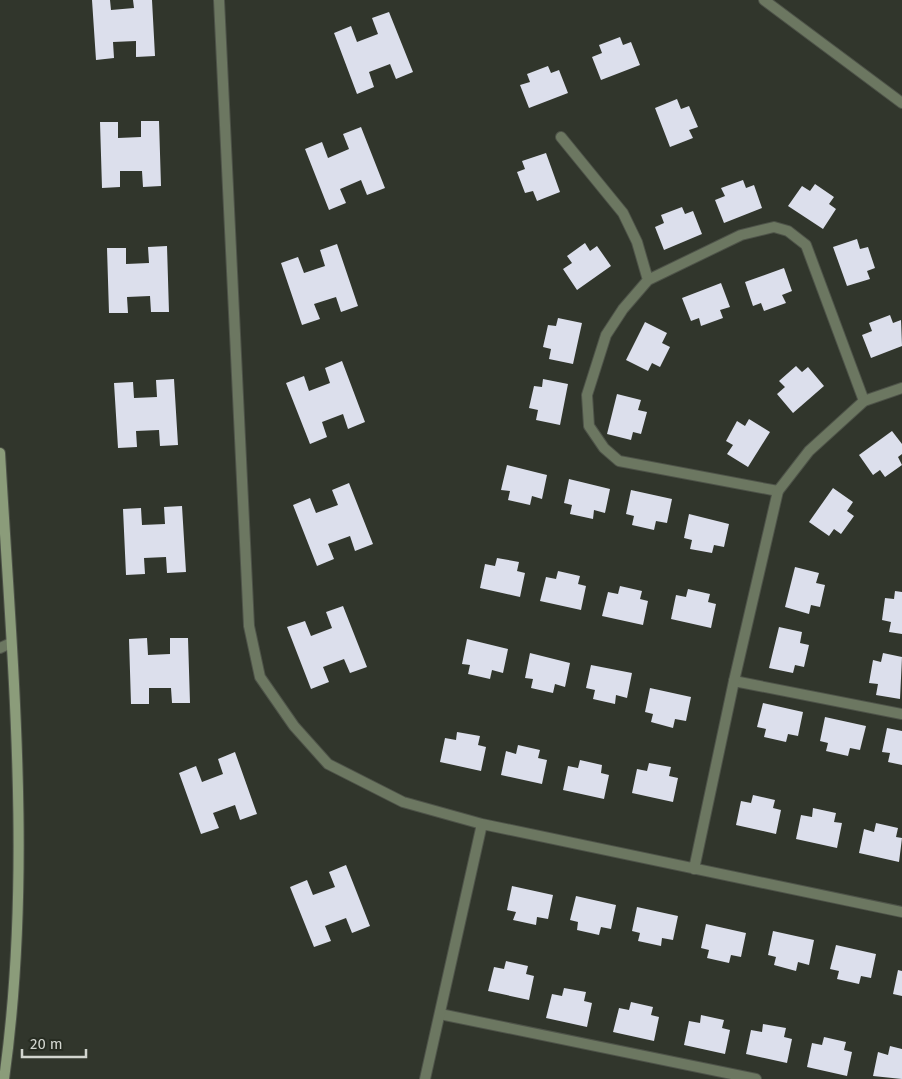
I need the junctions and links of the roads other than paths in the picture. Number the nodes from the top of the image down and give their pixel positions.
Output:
1 (220, 0) edge
2 (764, 0) edge
3 (902, 103) edge
4 (561, 137) dead end
5 (648, 280) junction
6 (902, 388) edge
7 (864, 401) junction
8 (0, 453) edge
9 (778, 491) junction
10 (11, 643) junction
11 (0, 648) edge
12 (734, 680) junction
13 (902, 714) edge
14 (482, 824) junction
15 (694, 869) junction
16 (902, 912) edge
17 (440, 1014) junction
18 (4, 1079) edge
19 (425, 1079) edge
20 (756, 1079) edge

1 - 14 street
2 - 3 street
4 - 5 street
5 - 7 street
5 - 9 street
6 - 7 street
7 - 9 street
8 - 10 main road
9 - 12 street
10 - 11 street
10 - 18 main road
12 - 13 street
12 - 15 street
14 - 15 street
14 - 17 street
15 - 16 street
17 - 19 street
17 - 20 street

